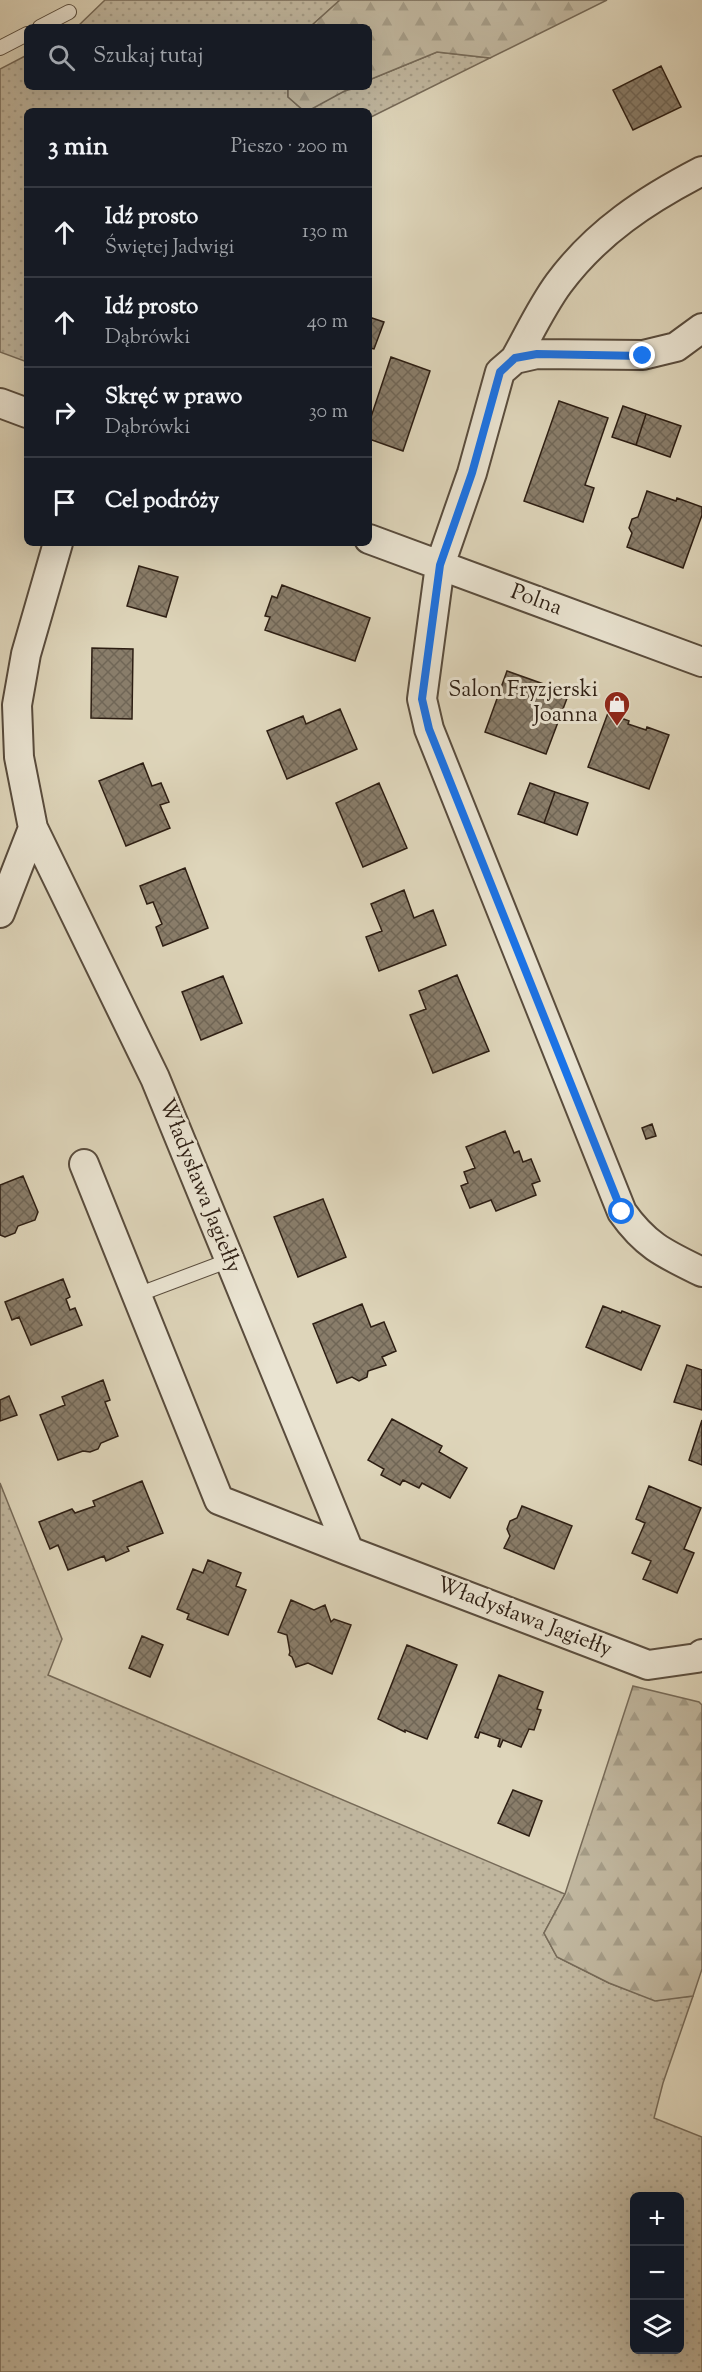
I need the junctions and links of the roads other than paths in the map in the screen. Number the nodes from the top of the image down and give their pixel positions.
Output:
1 (69, 12) dead end
2 (46, 24) edge
3 (24, 36) edge
4 (0, 48) edge
5 (702, 171) edge
6 (702, 328) edge
7 (515, 358) junction
8 (0, 403) edge
9 (24, 412) edge
10 (372, 540) edge
11 (57, 546) edge
12 (440, 565) junction
13 (702, 662) edge
14 (33, 828) junction
15 (0, 913) edge
16 (84, 1164) dead end
17 (230, 1260) junction
18 (702, 1272) edge
19 (137, 1295) junction
20 (349, 1551) junction
21 (702, 1654) edge

1 - 2 lane
3 - 4 lane
5 - 7 street
6 - 7 street
7 - 12 street
8 - 9 street
10 - 12 street, Polna
11 - 14 street, Władysława Jagiełły
12 - 13 street, Polna
12 - 18 street
14 - 15 street
14 - 17 street, Władysława Jagiełły
16 - 19 street, Władysława Jagiełły
17 - 19 lane
17 - 20 street, Władysława Jagiełły
19 - 20 street, Władysława Jagiełły
20 - 21 street, Władysława Jagiełły

